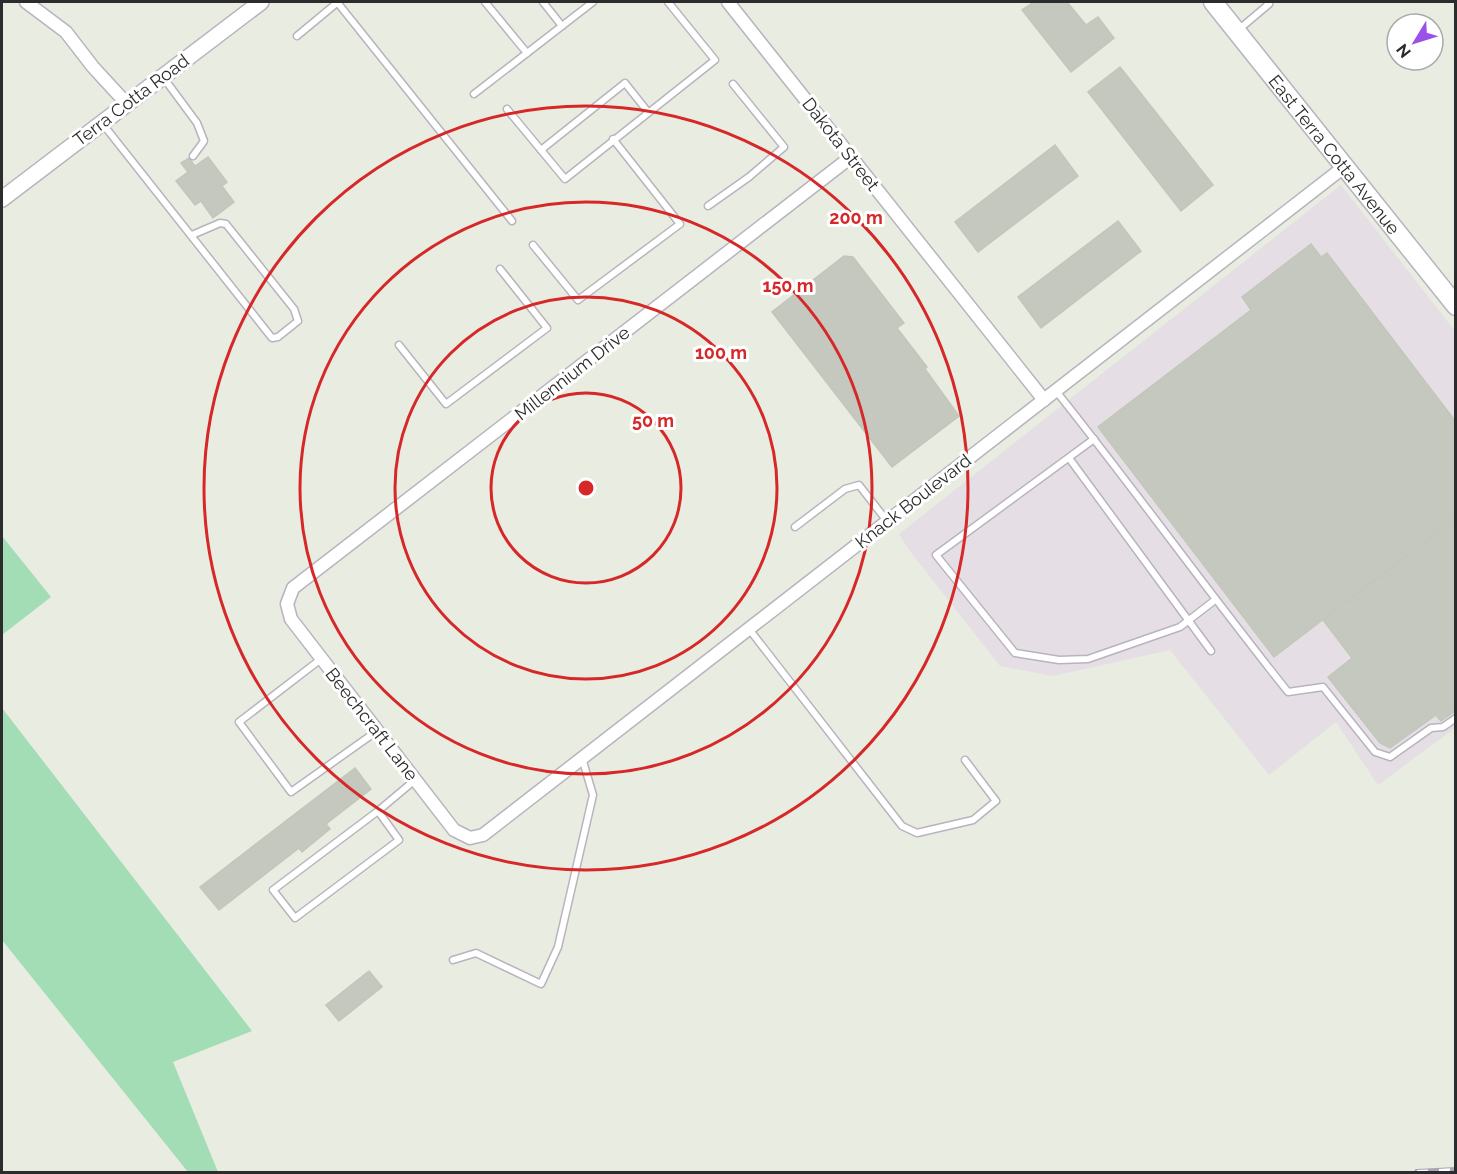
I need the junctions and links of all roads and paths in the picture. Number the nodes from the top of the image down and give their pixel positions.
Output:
1 (26, 2) edge
2 (261, 2) edge
3 (338, 2) edge
4 (485, 2) edge
5 (543, 2) edge
6 (593, 2) edge
7 (668, 2) edge
8 (728, 2) edge
9 (1213, 2) edge
10 (1267, 2) edge
11 (562, 26) junction
12 (1236, 31) junction
13 (297, 36) dead end
14 (527, 53) junction
15 (162, 76) junction
16 (734, 84) dead end
17 (474, 94) dead end
18 (127, 104) junction
19 (507, 109) dead end
20 (648, 112) junction
21 (102, 122) junction
22 (614, 139) junction
23 (541, 150) junction
24 (193, 156) dead end
25 (851, 157) junction
26 (1344, 167) junction
27 (2, 199) edge
28 (708, 206) dead end
29 (512, 221) dead end
30 (192, 235) junction
31 (532, 245) dead end
32 (500, 268) dead end
33 (1454, 300) edge
34 (399, 345) dead end
35 (1055, 391) junction
36 (1044, 400) junction
37 (1094, 439) junction
38 (1069, 458) junction
39 (887, 521) junction
40 (795, 526) dead end
41 (293, 588) joint
42 (1215, 600) junction
43 (1188, 620) junction
44 (749, 629) junction
45 (1211, 651) dead end
46 (321, 659) junction
47 (1455, 718) edge
48 (377, 731) junction
49 (582, 758) junction
50 (965, 760) dead end
51 (415, 780) junction
52 (378, 811) junction
53 (483, 835) joint
54 (453, 960) dead end

1 - 18 street
2 - 15 street, Terra Cotta Road
3 - 13 lane
3 - 29 lane
4 - 14 lane
5 - 11 lane
6 - 11 lane
7 - 20 lane
8 - 25 street, Dakota Street
9 - 12 main road, East Terra Cotta Avenue
10 - 12 lane
11 - 14 lane
12 - 26 main road, East Terra Cotta Avenue
14 - 17 lane
15 - 18 street, Terra Cotta Road
15 - 24 lane
16 - 28 lane
18 - 21 street, Terra Cotta Road
19 - 23 lane
20 - 22 lane
20 - 23 lane
21 - 27 street, Terra Cotta Road
21 - 30 lane
22 - 23 lane
22 - 31 lane
25 - 36 street, Dakota Street
25 - 41 street, Millennium Drive
26 - 33 main road, East Terra Cotta Avenue
26 - 35 street, Knack Boulevard
30 - 30 lane
32 - 34 lane
35 - 36 street, Knack Boulevard
35 - 37 lane
36 - 39 street, Knack Boulevard
37 - 38 lane
37 - 42 lane
38 - 43 lane
38 - 43 lane
39 - 40 lane
39 - 44 street, Knack Boulevard
41 - 46 street, Beechcraft Lane
42 - 43 lane
42 - 47 lane
43 - 45 lane
44 - 49 street, Knack Boulevard
44 - 50 lane
46 - 48 street, Beechcraft Lane
46 - 48 lane
48 - 51 street, Beechcraft Lane
49 - 53 street, Knack Boulevard
49 - 54 lane
51 - 52 lane
51 - 53 street, Beechcraft Lane
52 - 52 lane

